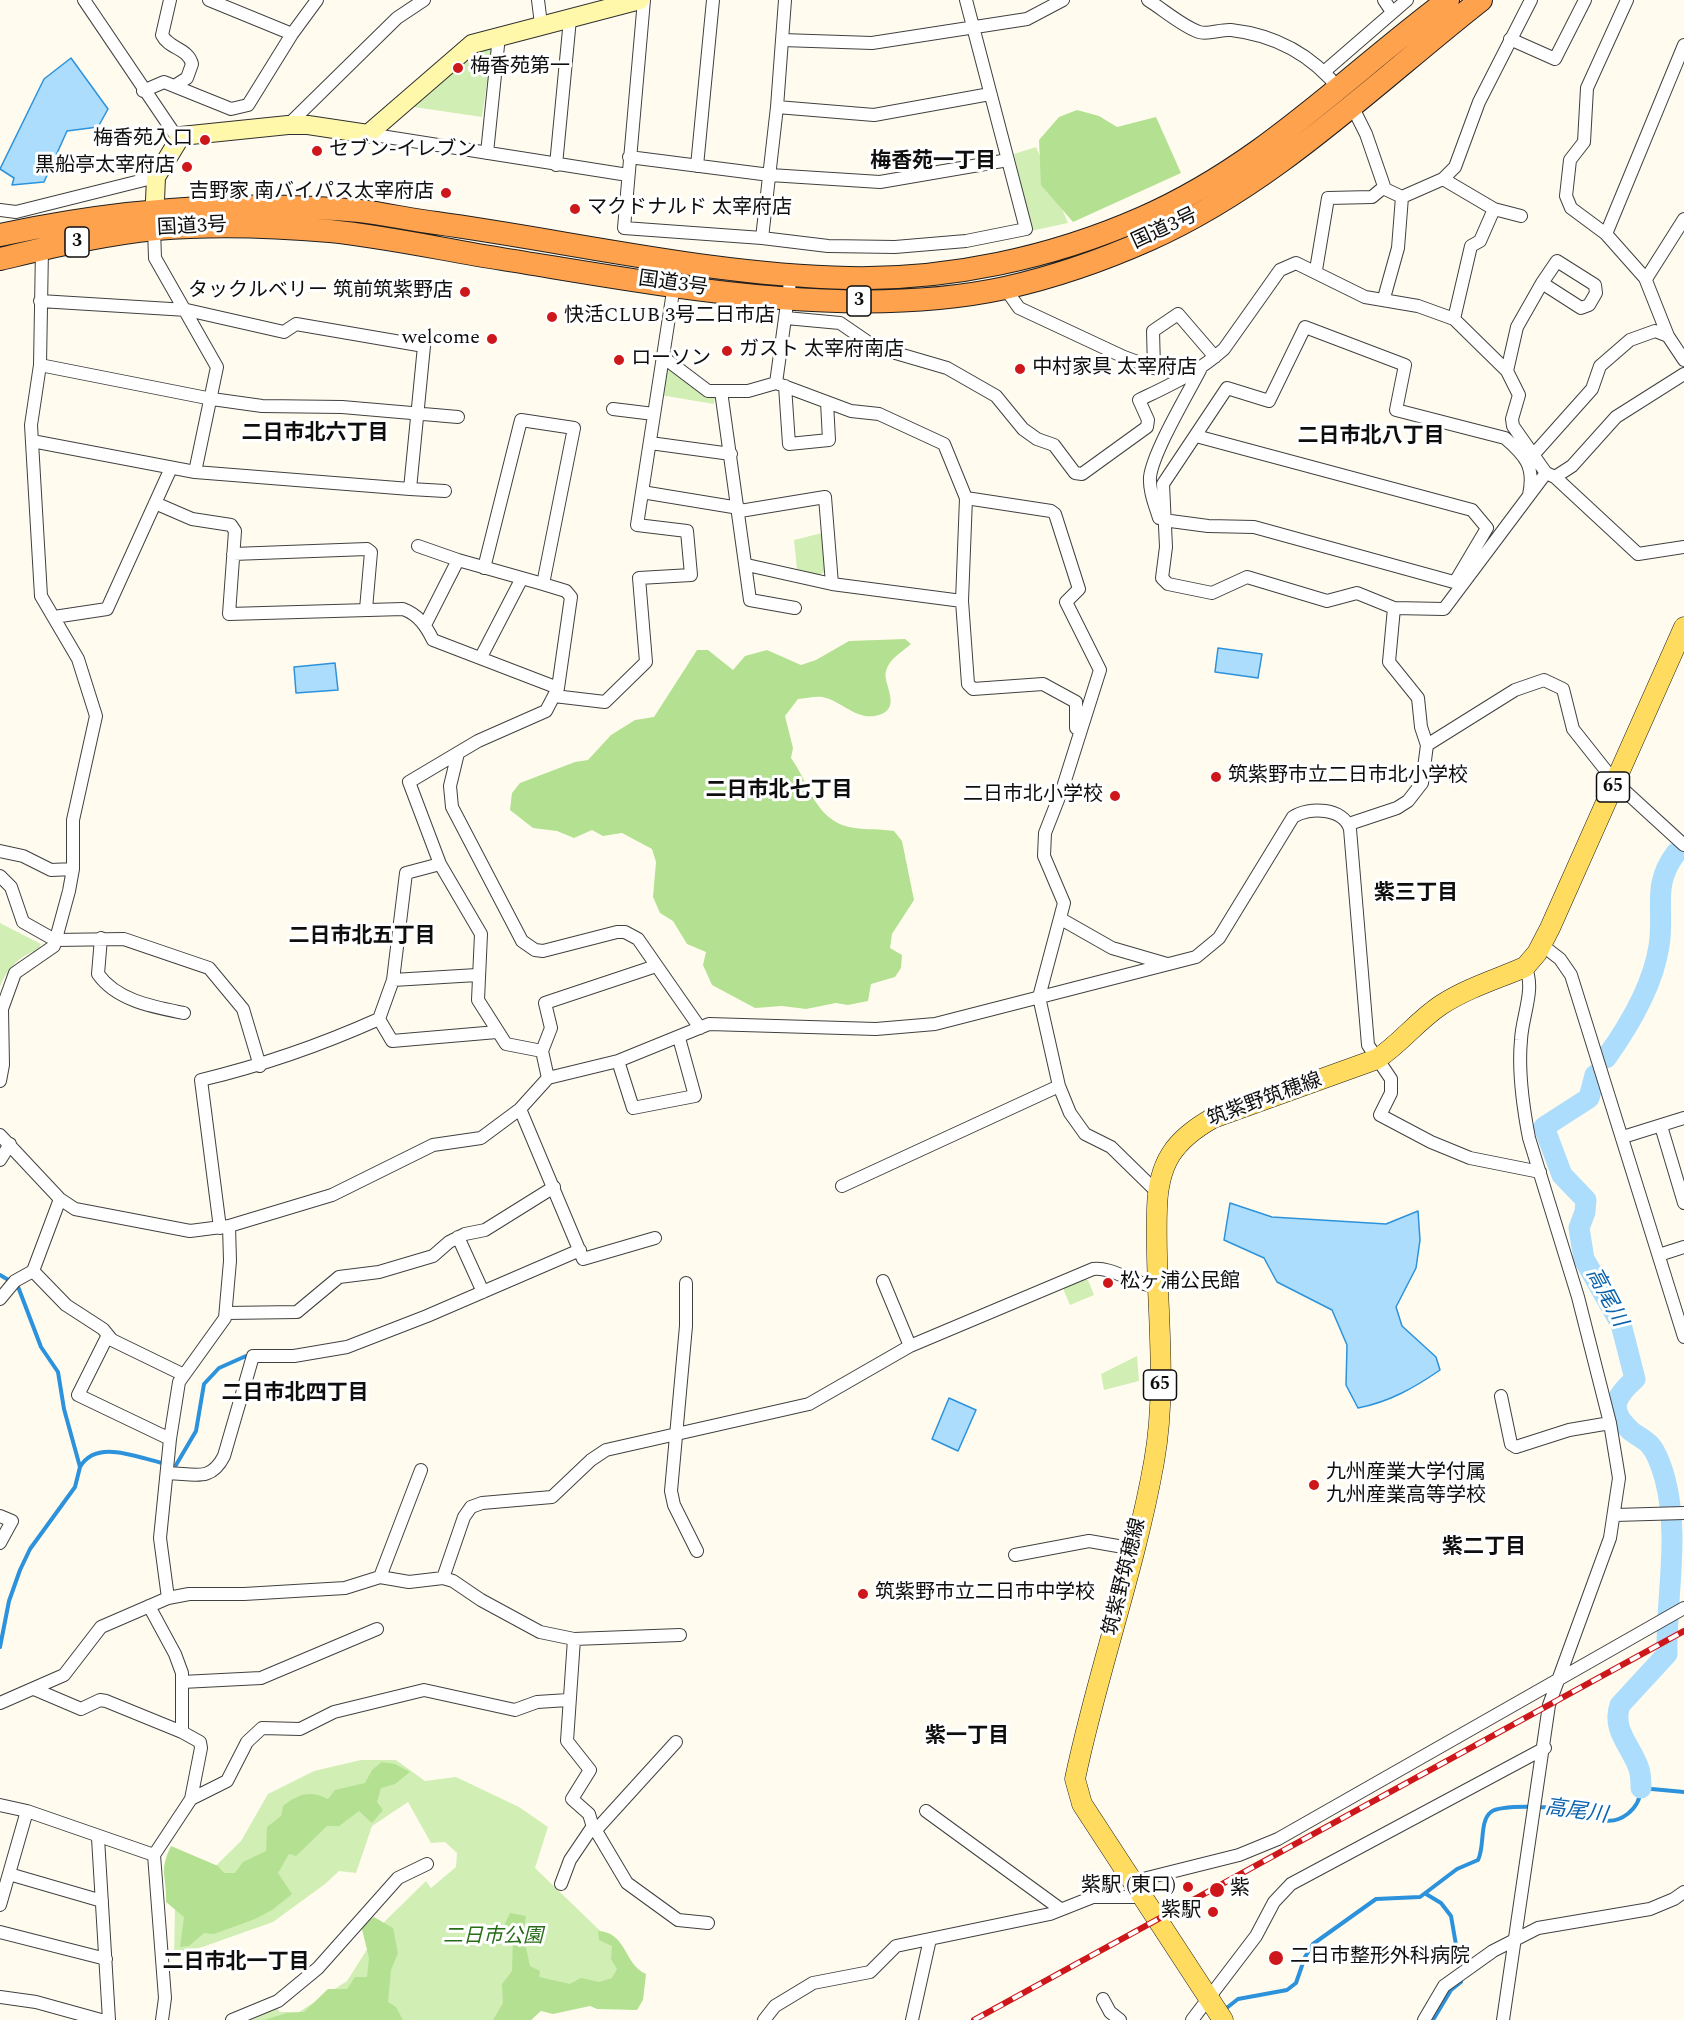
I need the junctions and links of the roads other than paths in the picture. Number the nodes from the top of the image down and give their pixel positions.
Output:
1 (84, 0) edge
2 (170, 0) edge
3 (209, 0) edge
4 (318, 0) edge
5 (424, 0) edge
6 (538, 0) edge
7 (642, 0) edge
8 (713, 0) edge
9 (785, 0) edge
10 (966, 0) edge
11 (1063, 0) edge
12 (1148, 0) edge
13 (1384, 0) edge
14 (1407, 0) edge
15 (1448, 0) edge
16 (1481, 0) edge
17 (1531, 0) edge
18 (1585, 0) edge
19 (1628, 0) edge
20 (1392, 12) junction
21 (570, 19) junction
22 (541, 24) junction
23 (972, 29) junction
24 (292, 34) junction
25 (499, 36) junction
26 (1510, 39) junction
27 (782, 40) junction
28 (1684, 45) edge
29 (1325, 71) junction
30 (176, 85) junction
31 (143, 91) junction
32 (990, 94) junction
33 (1346, 97) junction
34 (777, 108) junction
35 (288, 125) junction
36 (368, 134) junction
37 (178, 139) junction
38 (487, 153) junction
39 (630, 157) junction
40 (1008, 160) junction
41 (556, 165) junction
42 (697, 166) junction
43 (628, 175) junction
44 (770, 175) junction
45 (156, 177) junction
46 (1443, 179) junction
47 (1384, 187) junction
48 (1402, 197) junction
49 (1494, 208) junction
50 (0, 210) edge
51 (16, 212) junction
52 (0, 216) edge
53 (1521, 216) dead end
54 (1684, 219) edge
55 (154, 220) junction
56 (1606, 234) junction
57 (0, 235) edge
58 (762, 238) junction
59 (42, 249) junction
60 (0, 259) edge
61 (1316, 270) junction
62 (791, 275) junction
63 (1646, 279) junction
64 (1542, 283) dead end
65 (674, 285) junction
66 (1005, 288) junction
67 (1384, 298) junction
68 (40, 300) junction
69 (787, 308) junction
70 (187, 310) junction
71 (1454, 319) junction
72 (1668, 336) junction
73 (663, 357) junction
74 (1215, 357) junction
75 (1684, 360) edge
76 (40, 365) junction
77 (1154, 368) junction
78 (1507, 371) junction
79 (1196, 372) junction
80 (1684, 374) edge
81 (780, 385) junction
82 (722, 391) junction
83 (212, 399) junction
84 (827, 402) junction
85 (613, 409) dead end
86 (417, 413) junction
87 (654, 414) junction
88 (458, 417) dead end
89 (1196, 436) junction
90 (32, 441) junction
91 (650, 443) junction
92 (731, 454) junction
93 (1534, 454) junction
94 (171, 468) junction
95 (195, 472) junction
96 (1551, 475) junction
97 (410, 489) junction
98 (445, 491) dead end
99 (642, 492) junction
100 (1529, 495) junction
101 (966, 498) junction
102 (155, 503) junction
103 (740, 509) junction
104 (1163, 525) junction
105 (418, 546) dead end
106 (1684, 546) edge
107 (233, 554) junction
108 (458, 560) junction
109 (747, 565) junction
110 (484, 568) junction
111 (522, 578) junction
112 (1459, 583) junction
113 (543, 584) junction
114 (832, 584) junction
115 (962, 601) junction
116 (795, 608) dead end
117 (1394, 608) junction
118 (366, 609) junction
119 (54, 617) junction
120 (425, 625) junction
121 (1684, 627) edge
122 (481, 657) junction
123 (556, 692) junction
124 (1076, 741) junction
125 (1427, 745) junction
126 (458, 753) junction
127 (1615, 782) junction
128 (1349, 824) junction
129 (1684, 845) edge
130 (0, 851) edge
131 (440, 864) junction
132 (73, 869) junction
133 (0, 876) edge
134 (1061, 919) junction
135 (101, 938) junction
136 (55, 940) junction
137 (1542, 945) junction
138 (1168, 964) junction
139 (657, 966) junction
140 (1525, 967) junction
141 (477, 975) junction
142 (393, 980) junction
143 (1039, 997) junction
144 (1, 1009) edge
145 (184, 1013) dead end
146 (380, 1019) junction
147 (700, 1028) junction
148 (497, 1032) junction
149 (679, 1038) junction
150 (542, 1051) junction
151 (1377, 1059) junction
152 (618, 1061) junction
153 (260, 1066) junction
154 (548, 1078) junction
155 (0, 1081) edge
156 (1059, 1086) junction
157 (520, 1109) junction
158 (1684, 1118) edge
159 (1661, 1126) junction
160 (0, 1136) edge
161 (1623, 1137) junction
162 (10, 1144) junction
163 (0, 1160) edge
164 (1540, 1172) junction
165 (842, 1186) dead end
166 (554, 1187) junction
167 (1158, 1193) junction
168 (60, 1199) junction
169 (1684, 1203) edge
170 (224, 1227) junction
171 (458, 1237) junction
172 (655, 1238) dead end
173 (1684, 1247) edge
174 (580, 1250) junction
175 (1659, 1255) junction
176 (33, 1271) junction
177 (883, 1281) dead end
178 (686, 1283) dead end
179 (1158, 1287) junction
180 (483, 1292) junction
181 (0, 1299) edge
182 (226, 1313) junction
183 (108, 1335) junction
184 (1684, 1337) edge
185 (910, 1346) junction
186 (184, 1375) junction
187 (1501, 1396) dead end
188 (1610, 1423) junction
189 (678, 1432) junction
190 (170, 1439) junction
191 (421, 1470) dead end
192 (169, 1473) junction
193 (1682, 1514) edge
194 (1615, 1515) junction
195 (0, 1516) edge
196 (0, 1543) edge
197 (1134, 1549) junction
198 (697, 1551) dead end
199 (1015, 1555) dead end
200 (380, 1577) junction
201 (442, 1578) junction
202 (168, 1598) junction
203 (149, 1606) junction
204 (1684, 1608) edge
205 (376, 1629) dead end
206 (680, 1635) dead end
207 (574, 1639) junction
208 (182, 1682) junction
209 (1556, 1682) junction
210 (34, 1689) junction
211 (568, 1700) junction
212 (0, 1703) edge
213 (182, 1732) junction
214 (676, 1742) dead end
215 (1545, 1748) junction
216 (191, 1799) junction
217 (0, 1805) edge
218 (27, 1811) junction
219 (926, 1811) dead end
220 (595, 1828) junction
221 (98, 1838) junction
222 (154, 1855) junction
223 (427, 1864) dead end
224 (9, 1874) junction
225 (561, 1884) dead end
226 (1136, 1889) junction
227 (1684, 1892) edge
228 (102, 1901) junction
229 (0, 1905) edge
230 (1059, 1908) junction
231 (708, 1923) dead end
232 (0, 1932) edge
233 (930, 1939) junction
234 (1512, 1941) junction
235 (106, 1959) junction
236 (0, 1997) edge
237 (1102, 1999) dead end
238 (1215, 2007) edge
239 (101, 2020) edge
240 (109, 2020) edge
241 (162, 2020) edge
242 (232, 2020) edge
243 (764, 2020) edge
244 (912, 2020) edge
245 (1120, 2020) edge
246 (1192, 2020) edge
247 (1424, 2020) edge
248 (1503, 2020) edge

1 - 31 street
2 - 30 street
3 - 24 street
4 - 24 street
5 - 35 street
6 - 22 street
7 - 21 street
7 - 39 street
8 - 42 street
9 - 27 street
10 - 23 street
11 - 23 street
12 - 29 street
13 - 20 street
14 - 20 street
15 - 33 highway, 国道3号 / 3
16 - 33 highway, 国道3号 / 3
17 - 26 street
18 - 26 street
19 - 56 street
20 - 29 street
21 - 22 street
21 - 41 street
22 - 25 street
23 - 27 street
23 - 32 street
24 - 30 street
25 - 36 street
25 - 38 street
26 - 46 street
27 - 34 street
28 - 56 street
29 - 33 street
30 - 31 street
31 - 37 street
32 - 34 street
32 - 40 street
33 - 47 street
33 - 62 highway, 国道3号 / 3
33 - 66 highway, 国道3号 / 3
34 - 44 street
35 - 36 street
35 - 37 street
36 - 38 street
37 - 45 street
38 - 41 street
39 - 42 street
39 - 43 street
40 - 44 street
40 - 58 street
41 - 43 street
42 - 44 street
43 - 58 street
44 - 58 street
45 - 51 street
45 - 55 street
46 - 48 street
46 - 49 street
47 - 48 street
47 - 61 street
48 - 67 street
49 - 53 street
49 - 71 street
50 - 51 street
51 - 52 street
54 - 63 street
55 - 57 highway, 国道3号 / 3
55 - 59 highway, 国道3号 / 3
55 - 62 highway, 国道3号 / 3
55 - 65 highway, 国道3号 / 3
55 - 70 street
56 - 63 street
59 - 60 highway, 国道3号 / 3
59 - 68 street
61 - 67 street
61 - 74 street
62 - 69 street
63 - 72 street
64 - 78 street
65 - 69 highway, 国道3号 / 3
65 - 73 street
66 - 69 highway, 国道3号 / 3
66 - 77 street
67 - 71 street
68 - 70 street
68 - 76 street
69 - 79 street
69 - 81 street
70 - 83 street
70 - 86 street
71 - 78 street
72 - 75 street
72 - 93 street
73 - 82 street
73 - 87 street
74 - 77 street
74 - 79 street
76 - 83 street
76 - 90 street
77 - 79 street
78 - 93 street
79 - 104 street
80 - 96 street
81 - 82 street
81 - 84 street
81 - 84 street
82 - 92 street
83 - 86 street
83 - 95 street
84 - 101 street
85 - 87 street
86 - 88 street
86 - 97 street
87 - 91 street
89 - 100 street
89 - 104 street
89 - 112 street
90 - 94 street
90 - 119 street
91 - 92 street
91 - 99 street
92 - 103 street
93 - 96 street
94 - 95 street
94 - 102 street
95 - 97 street
96 - 100 street
96 - 106 street
97 - 98 street
99 - 103 street
99 - 123 street
100 - 112 street
101 - 115 street
101 - 124 street
102 - 107 street
102 - 119 street
103 - 109 street
103 - 114 street
104 - 112 street
104 - 117 street
105 - 108 street
107 - 118 street
107 - 118 street
108 - 110 street
108 - 120 street
109 - 114 street
109 - 116 street
110 - 111 street
110 - 113 street
111 - 113 street
111 - 122 street
112 - 117 street
113 - 123 street
114 - 115 street
115 - 124 street
117 - 125 street
118 - 120 street
119 - 132 street
120 - 122 street
121 - 127 main road, 筑紫野筑穂線 / 65
122 - 123 street
123 - 126 street
124 - 134 street
125 - 127 street
125 - 128 street
126 - 131 street
126 - 139 street
127 - 129 street
127 - 137 main road, 筑紫野筑穂線 / 65
128 - 138 street
128 - 151 street
130 - 132 street
131 - 141 street
131 - 142 street
132 - 136 street
133 - 136 street
134 - 138 street
134 - 143 street
135 - 136 street
135 - 145 street
135 - 153 street
136 - 144 street
137 - 140 main road, 筑紫野筑穂線 / 65
137 - 161 street
138 - 143 street
139 - 147 street
139 - 150 street
140 - 151 main road, 筑紫野筑穂線 / 65
140 - 164 street
141 - 142 street
141 - 148 street
142 - 146 street
143 - 147 street
143 - 156 street
144 - 155 street
146 - 148 street
146 - 153 street
147 - 149 street
148 - 150 street
149 - 152 street
149 - 152 street
150 - 154 street
151 - 164 street
151 - 167 main road, 筑紫野筑穂線 / 65
152 - 154 street
153 - 170 street
154 - 157 street
156 - 165 street
156 - 167 street
157 - 166 street
157 - 170 street
158 - 159 street
159 - 161 street
159 - 169 street
160 - 162 street
161 - 175 street
162 - 163 street
162 - 168 street
164 - 188 street
166 - 171 street
166 - 174 street
167 - 179 main road, 筑紫野筑穂線 / 65
168 - 170 street
168 - 176 street
170 - 182 street
171 - 180 street
171 - 182 street
172 - 174 street
173 - 175 street
174 - 180 street
175 - 184 street
176 - 181 street
176 - 183 street
177 - 185 street
178 - 189 street
179 - 185 street
179 - 197 main road, 筑紫野筑穂線 / 65
180 - 192 street
182 - 186 street
183 - 186 street
183 - 190 street
185 - 189 street
186 - 190 street
187 - 188 street
188 - 194 street
189 - 198 street
189 - 201 street
190 - 192 street
191 - 200 street
192 - 202 street
193 - 194 street
194 - 209 street
195 - 196 street
197 - 199 street
197 - 226 main road, 筑紫野筑穂線 / 65
200 - 201 street
200 - 202 street
201 - 207 street
202 - 203 street
203 - 208 street
203 - 210 street
204 - 209 street
205 - 208 street
206 - 207 street
207 - 211 street
208 - 213 street
209 - 215 street
209 - 226 street
210 - 212 street
210 - 213 street
211 - 216 street
211 - 220 street
213 - 216 street
214 - 220 street
215 - 234 street
215 - 238 street
216 - 222 street
217 - 218 street
218 - 221 street
218 - 224 street
219 - 230 street
220 - 225 street
220 - 231 street
221 - 222 street
221 - 228 street
222 - 241 street
223 - 242 street
224 - 228 street
224 - 229 street
226 - 230 street
226 - 238 main road, 筑紫野筑穂線 / 65
227 - 234 street
228 - 235 street
230 - 233 street
232 - 235 street
233 - 243 street
233 - 244 street
234 - 247 street
234 - 248 street
235 - 240 street
236 - 239 street
237 - 245 street
238 - 246 street

